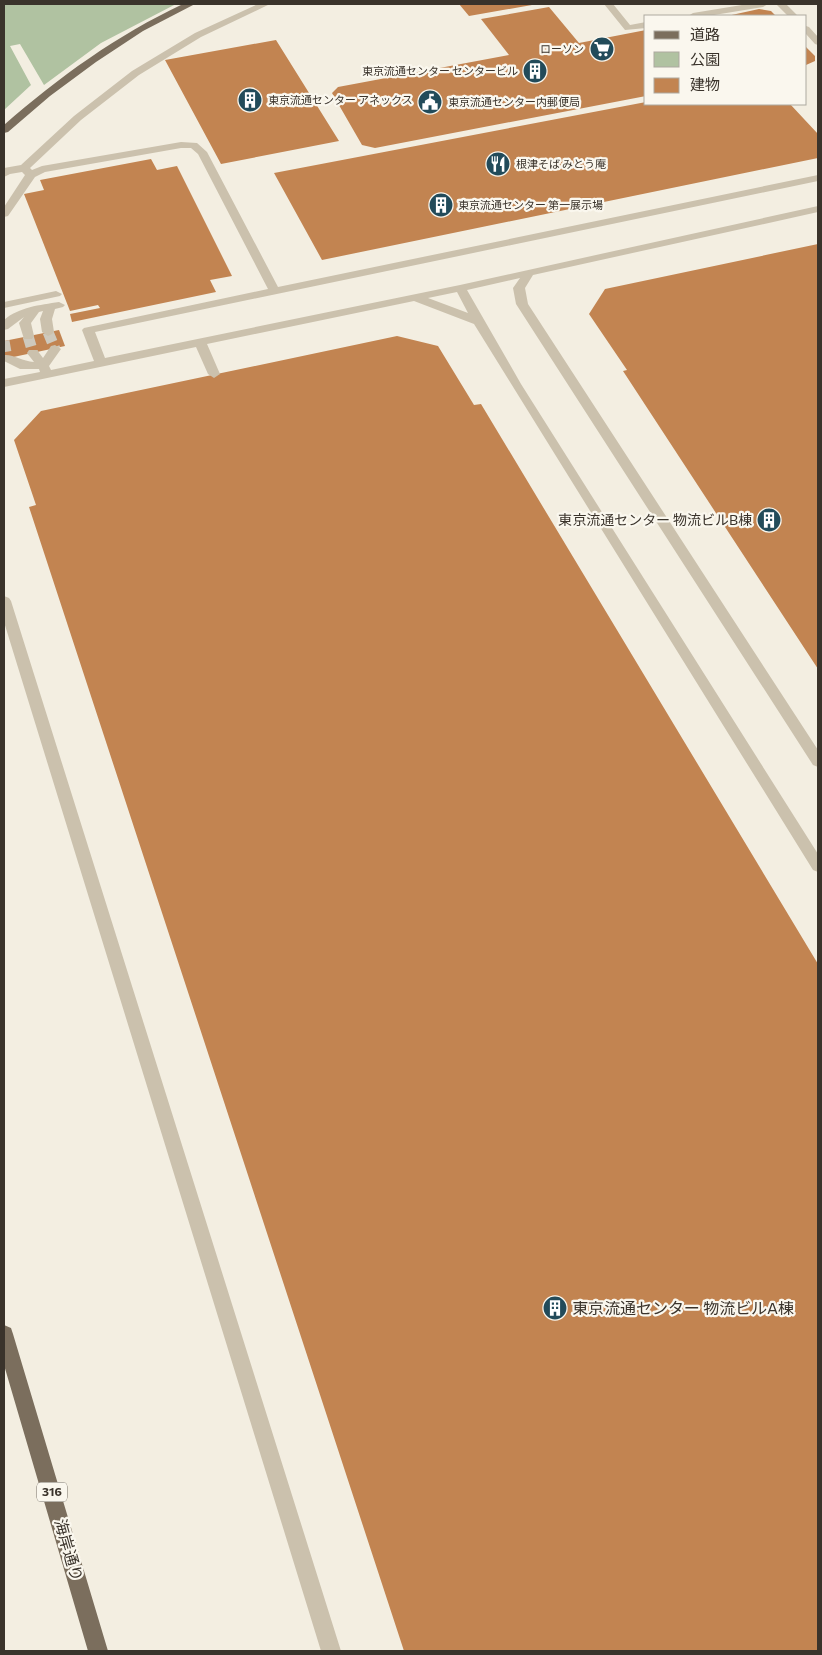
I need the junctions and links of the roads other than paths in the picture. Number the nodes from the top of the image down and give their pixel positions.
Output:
1 (190, 4) edge
2 (265, 4) edge
3 (608, 4) edge
4 (763, 4) edge
5 (781, 4) edge
6 (699, 15) edge
7 (792, 15) edge
8 (644, 25) edge
9 (807, 30) edge
10 (818, 42) edge
11 (4, 130) edge
12 (28, 172) junction
13 (4, 174) edge
14 (818, 178) edge
15 (818, 209) edge
16 (4, 214) edge
17 (528, 273) junction
18 (460, 288) junction
19 (275, 292) junction
20 (414, 297) junction
21 (55, 302) junction
22 (4, 305) edge
23 (34, 311) junction
24 (478, 322) junction
25 (4, 328) edge
26 (48, 332) tunnel mouth
27 (28, 336) tunnel mouth
28 (200, 342) junction
29 (55, 349) dead end
30 (33, 353) tunnel mouth
31 (7, 358) dead end
32 (101, 363) junction
33 (45, 370) junction
34 (214, 374) dead end
35 (4, 383) edge
36 (4, 601) edge
37 (818, 761) edge
38 (818, 866) edge
39 (4, 1334) edge
40 (98, 1651) edge
41 (331, 1651) edge

1 - 11 main road
2 - 12 lane
3 - 8 lane
4 - 6 lane
5 - 7 lane
9 - 10 lane
12 - 13 lane
12 - 16 lane
12 - 19 lane
14 - 19 lane
15 - 17 lane
17 - 18 lane
17 - 37 lane
18 - 20 lane
18 - 24 lane
19 - 32 lane
20 - 24 lane
20 - 28 lane
21 - 22 lane
21 - 23 lane
21 - 26 lane
23 - 25 lane
23 - 27 lane
24 - 38 lane
28 - 32 lane
28 - 34 lane
29 - 33 lane
30 - 33 lane
31 - 33 lane
32 - 33 lane
33 - 35 lane
36 - 41 lane
39 - 40 main road, 海岸通り / 316

